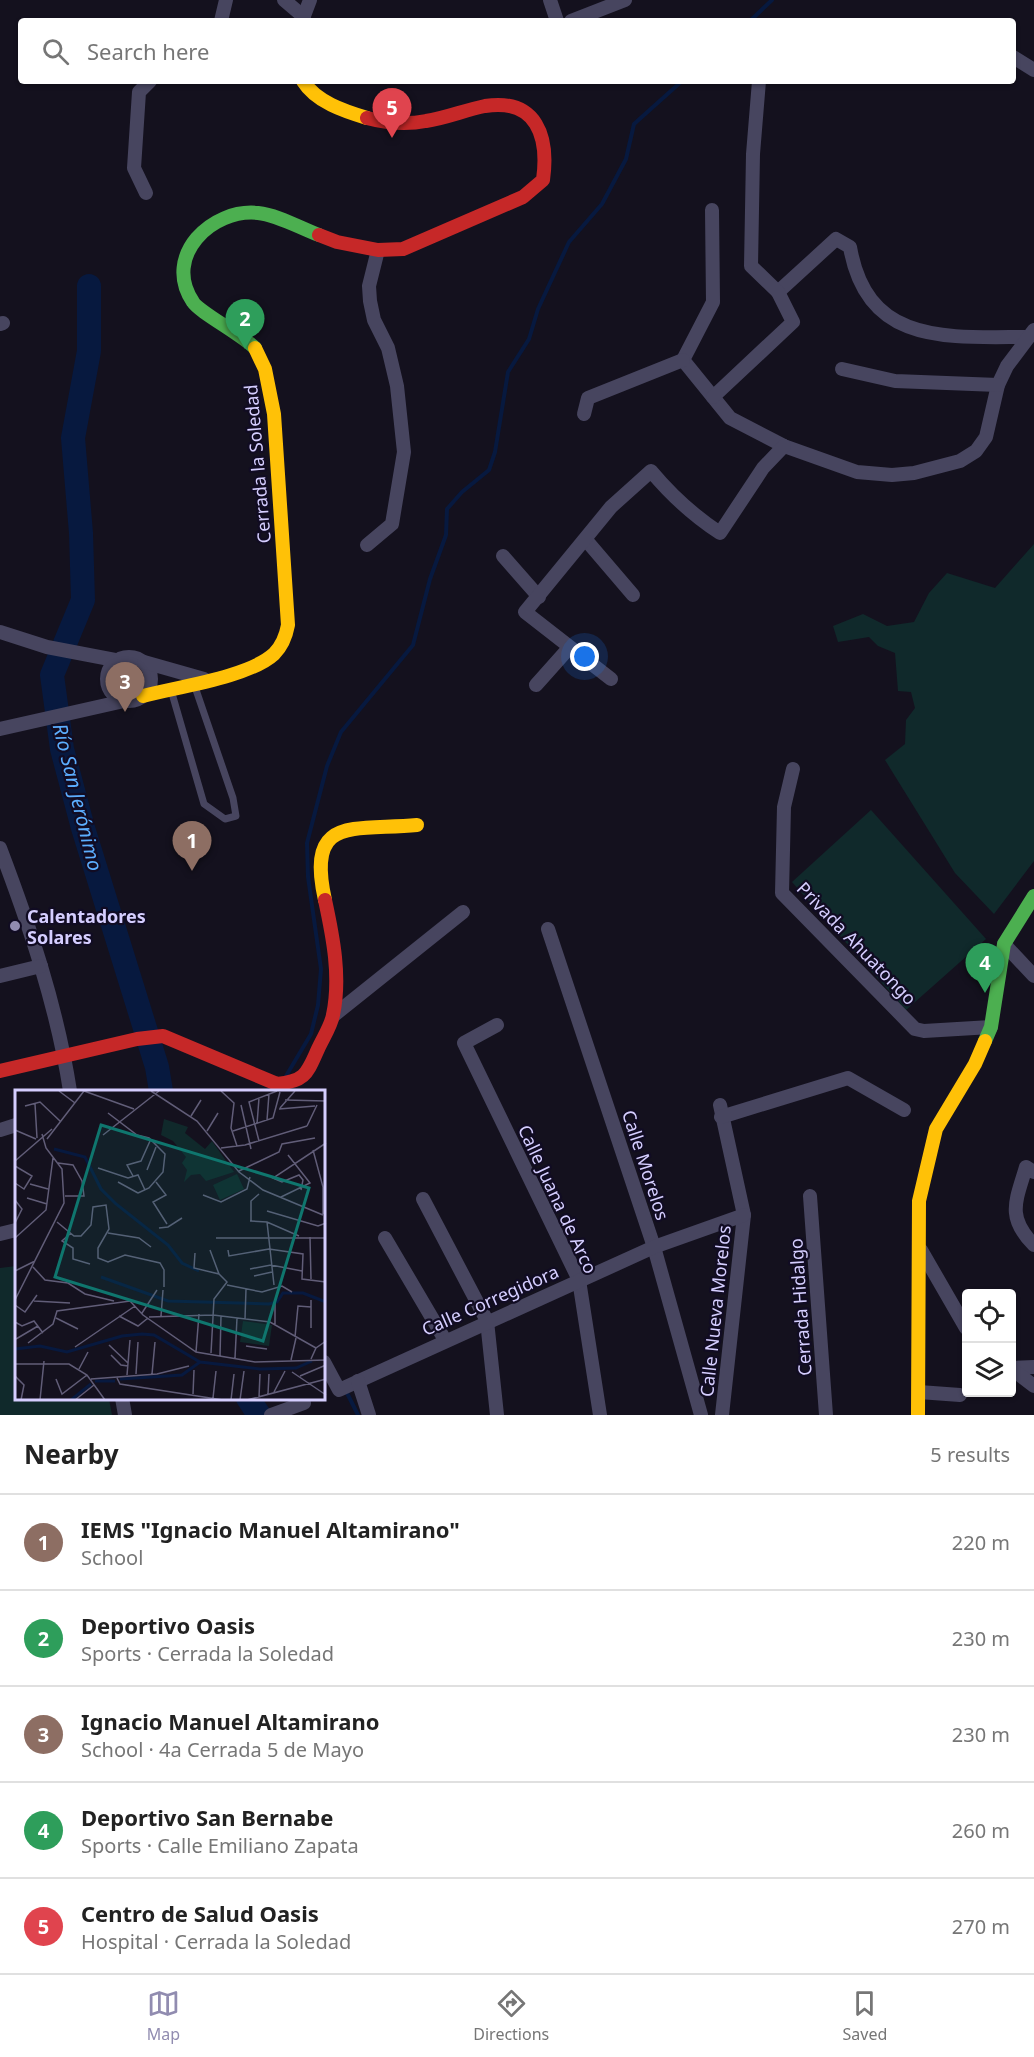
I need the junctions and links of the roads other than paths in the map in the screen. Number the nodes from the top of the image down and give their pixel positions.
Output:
1 (226, 0) edge
2 (284, 0) edge
3 (310, 0) edge
4 (550, 0) edge
5 (625, 0) edge
6 (222, 18) edge
7 (302, 18) edge
8 (303, 18) edge
9 (556, 18) edge
10 (579, 18) edge
11 (1016, 59) edge
12 (1034, 70) edge
13 (147, 84) edge
14 (304, 84) edge
15 (759, 84) edge
16 (146, 193) dead end
17 (712, 210) dead end
18 (378, 249) junction
19 (778, 292) junction
20 (1031, 333) edge
21 (683, 360) junction
22 (842, 369) dead end
23 (998, 385) junction
24 (713, 397) junction
25 (584, 414) dead end
26 (784, 446) junction
27 (586, 540) junction
28 (367, 545) dead end
29 (503, 556) dead end
30 (633, 596) dead end
31 (539, 597) junction
32 (0, 632) edge
33 (569, 648) junction
34 (115, 660) junction
35 (144, 662) junction
36 (611, 679) dead end
37 (198, 680) junction
38 (536, 685) dead end
39 (171, 688) junction
40 (143, 696) junction
41 (124, 701) junction
42 (0, 729) edge
43 (793, 769) dead end
44 (417, 825) dead end
45 (0, 848) edge
46 (1034, 896) edge
47 (463, 912) dead end
48 (548, 929) dead end
49 (1004, 944) junction
50 (41, 966) junction
51 (0, 976) edge
52 (1034, 976) edge
53 (333, 1016) junction
54 (498, 1025) dead end
55 (991, 1027) junction
56 (64, 1054) junction
57 (0, 1071) edge
58 (277, 1086) edge
59 (70, 1090) edge
60 (904, 1110) dead end
61 (15, 1125) edge
62 (0, 1130) edge
63 (1030, 1170) edge
64 (810, 1196) dead end
65 (423, 1199) dead end
66 (744, 1215) junction
67 (15, 1230) edge
68 (0, 1233) edge
69 (385, 1238) dead end
70 (1034, 1245) edge
71 (654, 1247) junction
72 (921, 1250) junction
73 (579, 1280) junction
74 (487, 1321) junction
75 (962, 1321) edge
76 (445, 1340) junction
77 (326, 1364) edge
78 (1034, 1367) edge
79 (1016, 1369) edge
80 (1016, 1373) edge
81 (352, 1384) junction
82 (1034, 1386) edge
83 (919, 1392) junction
84 (960, 1395) dead end
85 (122, 1400) edge
86 (304, 1403) dead end
87 (125, 1415) edge
88 (271, 1415) edge
89 (369, 1415) edge
90 (496, 1415) edge
91 (600, 1415) edge
92 (701, 1415) edge
93 (722, 1415) edge
94 (826, 1415) edge
95 (918, 1415) edge

1 - 6 street
2 - 7 street
3 - 8 street
4 - 9 street
5 - 10 street
11 - 12 street
13 - 16 street
14 - 18 street, Cerrada la Soledad
15 - 19 street
17 - 21 street
18 - 28 street
18 - 37 street, Cerrada la Soledad
19 - 20 street
19 - 24 street
20 - 23 street
21 - 24 street
21 - 25 street
22 - 23 street
23 - 26 street
24 - 26 street
26 - 27 street
27 - 30 street
27 - 31 street
29 - 31 street
31 - 33 street
32 - 34 street
33 - 36 street
33 - 38 street
34 - 35 street
34 - 41 street
35 - 37 street
35 - 40 street
37 - 39 street, Cerrada la Soledad
37 - 39 lane
39 - 40 street, Cerrada la Soledad
40 - 41 street
41 - 42 street
43 - 55 street, Privada Ahuatongo
44 - 53 street
45 - 50 street
46 - 49 street
47 - 53 street
48 - 71 street, Calle Morelos
49 - 52 street
49 - 55 street
50 - 51 street
50 - 56 street
53 - 58 street
54 - 73 street, Calle Juana de Arco
55 - 72 street
56 - 57 street
56 - 58 street
56 - 59 street
60 - 66 street, Calle Nueva Morelos
61 - 62 street
63 - 70 street
64 - 94 street, Cerrada Hidalgo
65 - 74 street
66 - 71 street, Calle Corregidora
66 - 93 street, Calle Nueva Morelos
67 - 68 street
69 - 76 street
71 - 73 street, Calle Corregidora
71 - 92 street, Calle Morelos
72 - 75 street
72 - 83 street
73 - 74 street, Calle Corregidora
73 - 91 street, Calle Juana de Arco
74 - 76 street, Calle Corregidora
74 - 90 street
76 - 81 street, Calle Corregidora
77 - 81 street
78 - 79 street
80 - 82 street
81 - 89 street
83 - 84 street
83 - 95 street
85 - 87 street
86 - 88 street

